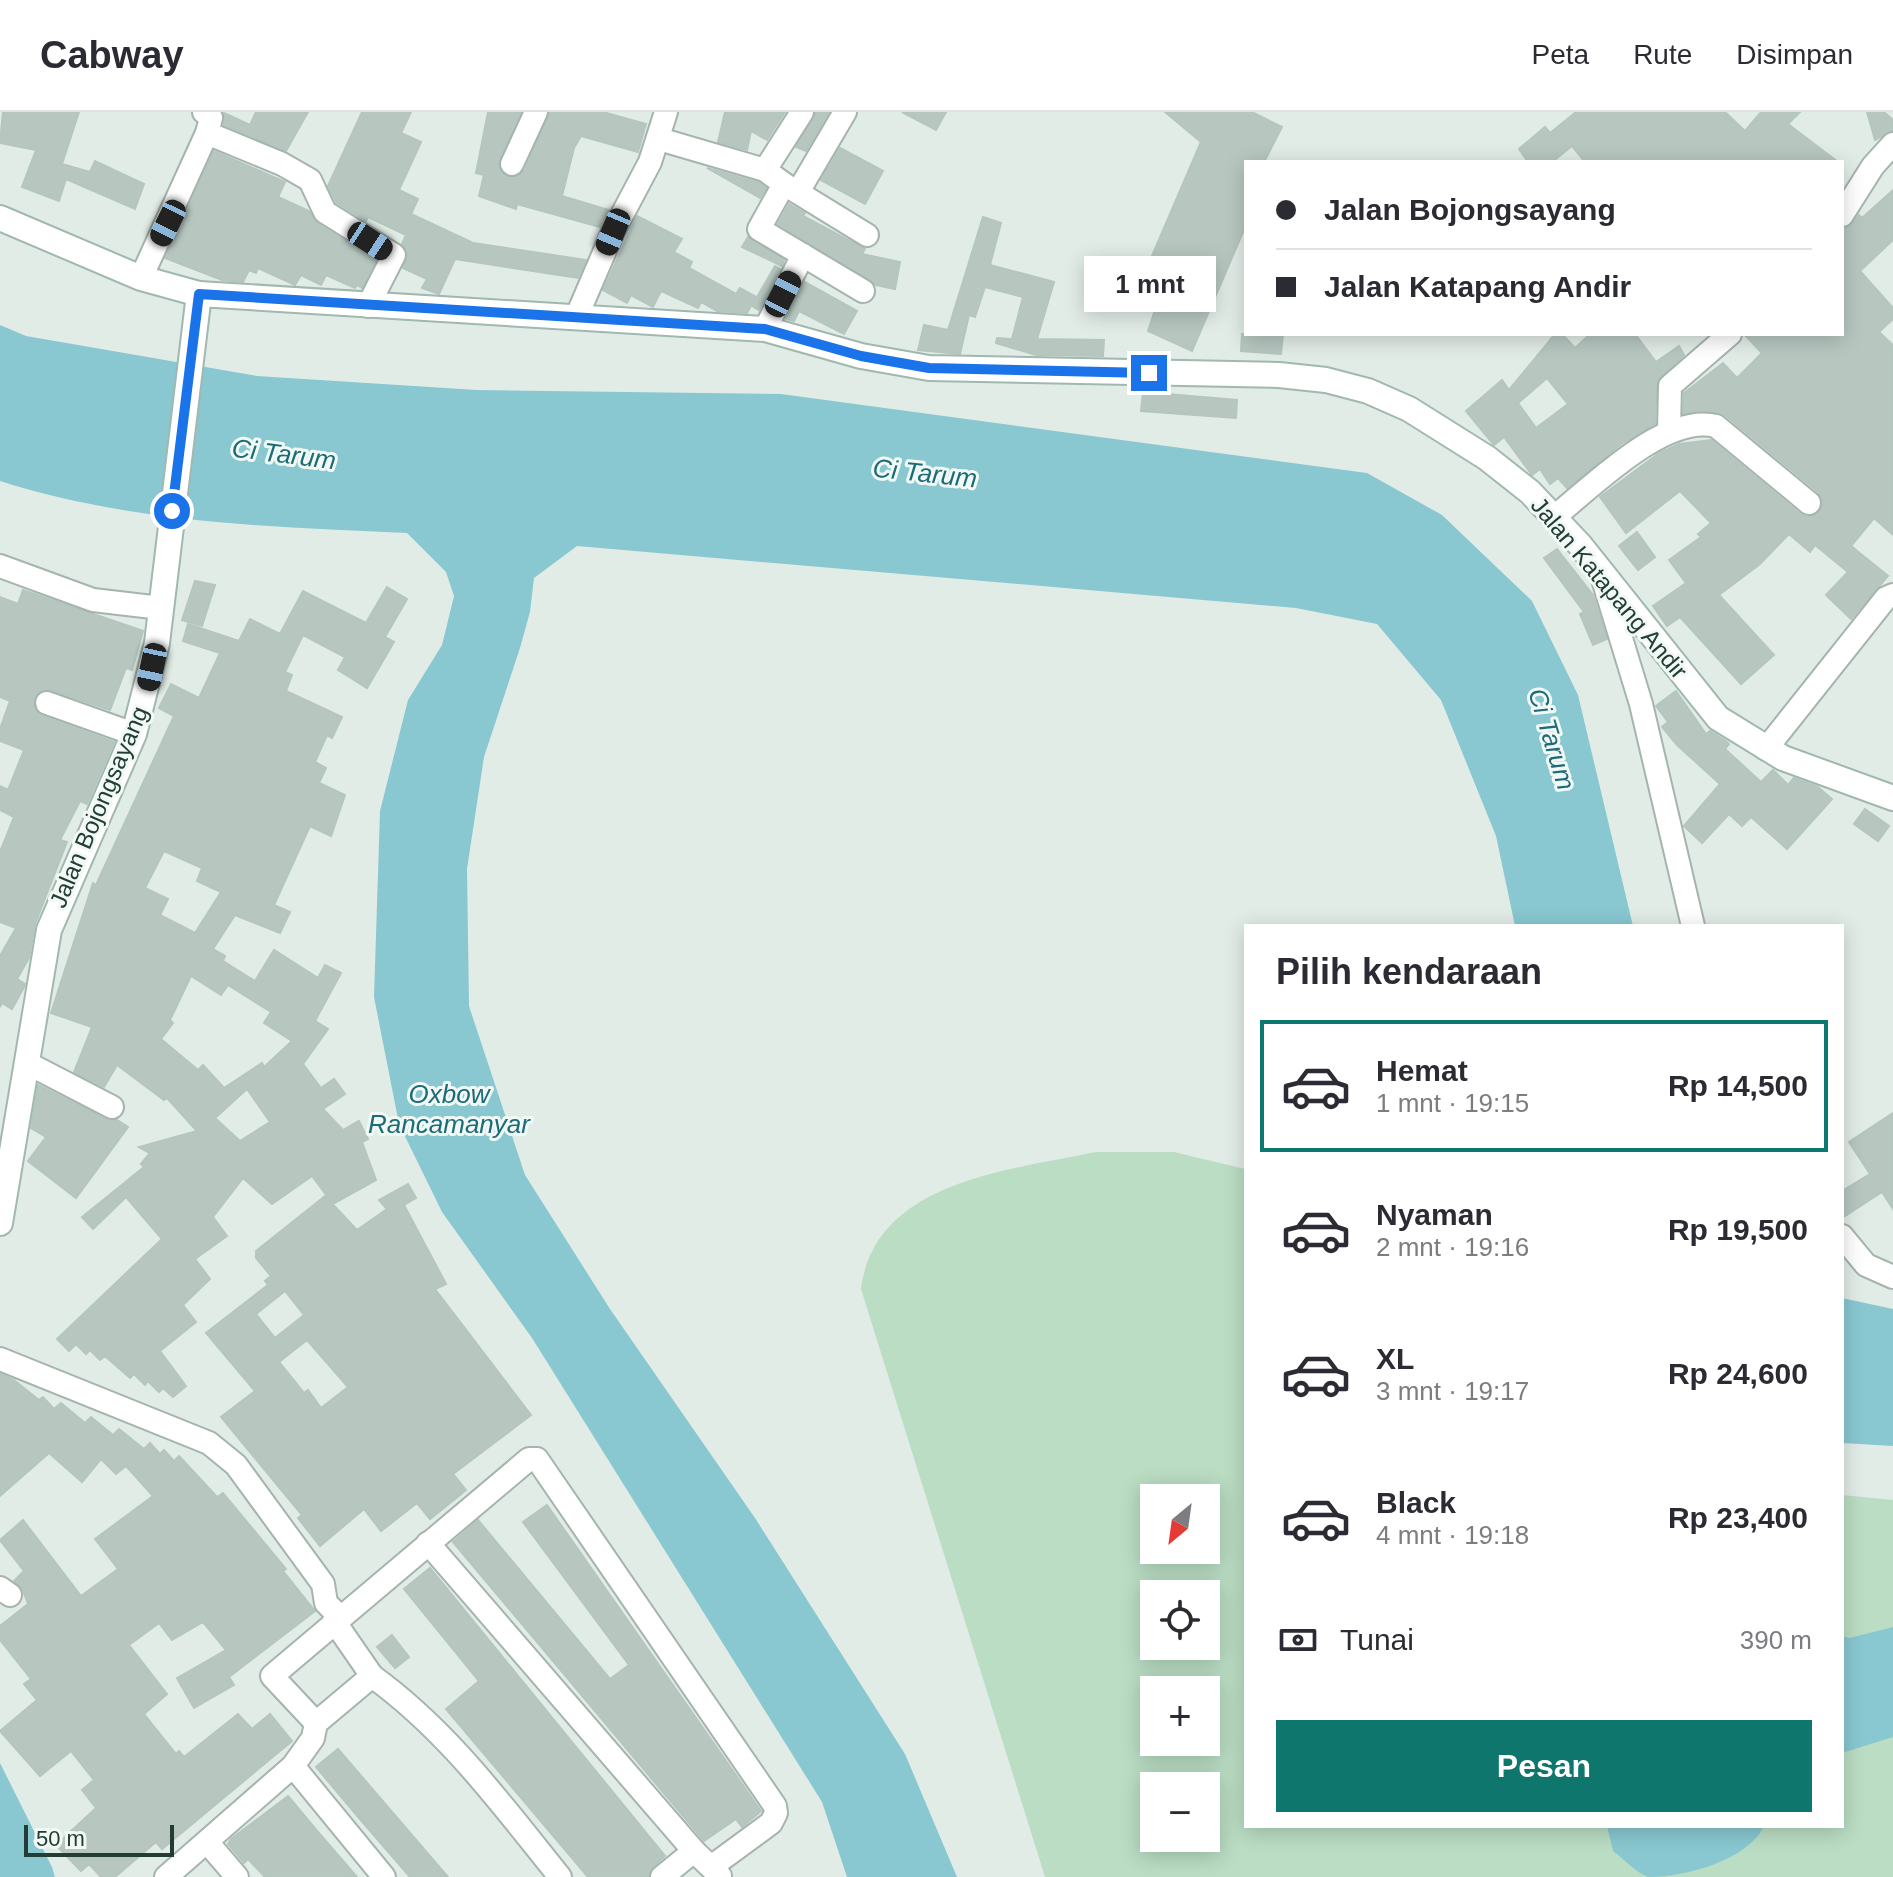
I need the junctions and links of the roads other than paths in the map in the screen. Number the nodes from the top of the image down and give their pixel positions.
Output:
1 (536, 112) edge
2 (666, 112) edge
3 (802, 112) edge
4 (845, 112) edge
5 (206, 122) edge
6 (659, 139) junction
7 (1893, 144) edge
8 (512, 164) dead end
9 (765, 170) junction
10 (791, 188) junction
11 (1844, 212) edge
12 (0, 218) edge
13 (867, 235) dead end
14 (803, 255) junction
15 (141, 278) junction
16 (863, 291) dead end
17 (199, 294) junction
18 (368, 306) junction
19 (576, 318) junction
20 (765, 329) junction
21 (1728, 336) edge
22 (1669, 430) junction
23 (1809, 503) dead end
24 (1553, 518) junction
25 (0, 566) edge
26 (1602, 576) junction
27 (1893, 595) edge
28 (161, 608) junction
29 (47, 703) dead end
30 (134, 734) junction
31 (1766, 749) junction
32 (1893, 798) edge
33 (1693, 924) edge
34 (27, 1063) junction
35 (112, 1107) dead end
36 (0, 1223) edge
37 (1844, 1238) edge
38 (1893, 1277) edge
39 (0, 1359) edge
40 (428, 1543) junction
41 (342, 1614) junction
42 (372, 1676) junction
43 (316, 1723) junction
44 (293, 1766) junction
45 (208, 1843) junction
46 (694, 1851) junction
47 (716, 1872) edge
48 (166, 1877) edge
49 (237, 1877) edge
50 (384, 1877) edge
51 (560, 1877) edge
52 (662, 1877) edge

1 - 8 street
2 - 6 street
3 - 9 street
4 - 10 street
5 - 15 street
5 - 18 street
6 - 9 street
6 - 19 street
7 - 11 street
9 - 10 street
10 - 13 street
10 - 14 street
12 - 15 street, Jalan Katapang Andir
14 - 16 street
14 - 20 street
15 - 17 street, Jalan Katapang Andir
17 - 18 street, Jalan Katapang Andir
17 - 28 street, Jalan Bojongsayang
18 - 19 street, Jalan Katapang Andir
19 - 20 street, Jalan Katapang Andir
20 - 24 street, Jalan Katapang Andir
21 - 22 street
22 - 23 street
22 - 24 street
24 - 26 street, Jalan Katapang Andir
25 - 28 street
26 - 31 street, Jalan Katapang Andir
26 - 33 street
27 - 31 street
28 - 30 street, Jalan Bojongsayang
29 - 30 street
30 - 34 street, Jalan Bojongsayang
31 - 32 street, Jalan Katapang Andir
34 - 35 street
34 - 36 street, Jalan Bojongsayang
37 - 38 street
39 - 41 street
40 - 41 street
40 - 46 street
40 - 47 street
41 - 42 street
41 - 43 street
42 - 43 street
42 - 51 street
43 - 44 street
44 - 45 street
44 - 50 street
45 - 48 street
45 - 49 street
46 - 47 street
46 - 52 street

